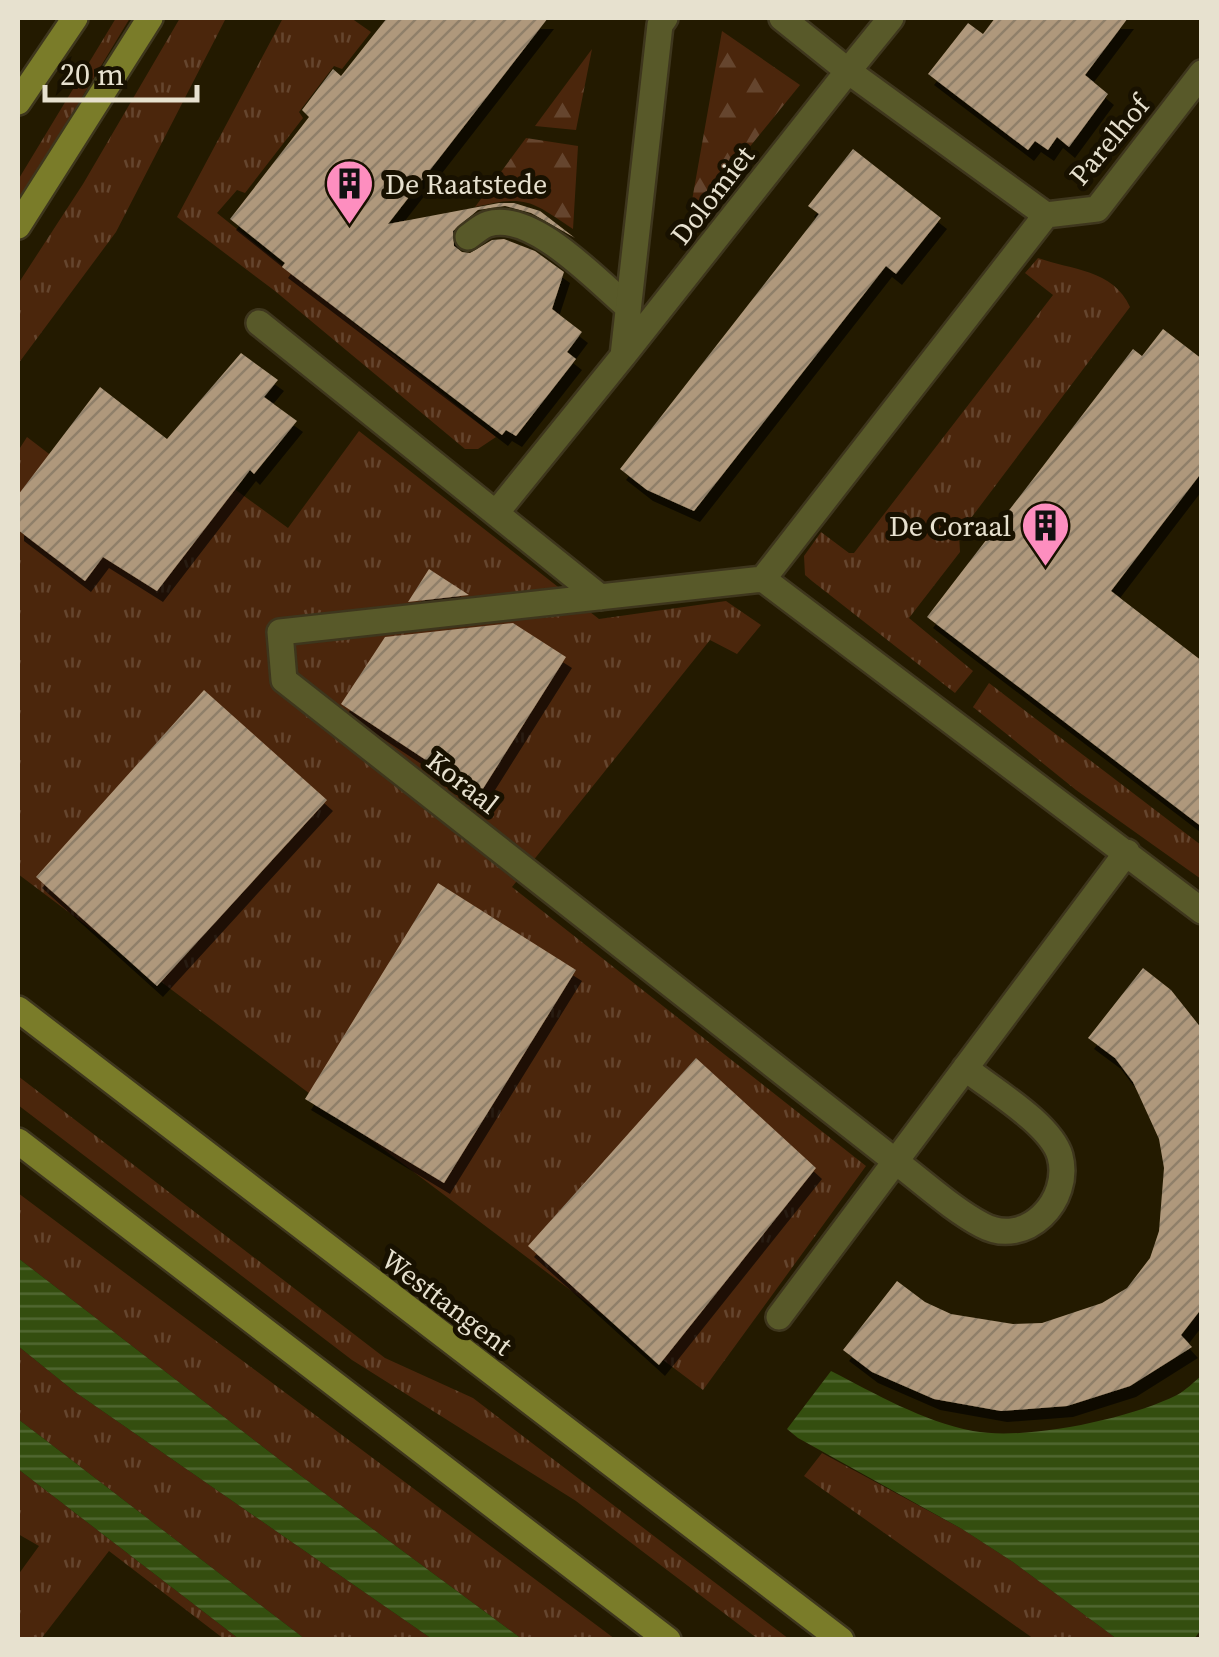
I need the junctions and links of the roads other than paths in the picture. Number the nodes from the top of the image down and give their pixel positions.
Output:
1 (75, 18) edge
2 (150, 18) edge
3 (665, 18) edge
4 (782, 18) edge
5 (891, 18) edge
6 (848, 70) junction
7 (1202, 73) edge
8 (18, 102) edge
9 (1046, 214) junction
10 (18, 226) edge
11 (468, 237) dead end
12 (628, 307) junction
13 (259, 323) dead end
14 (623, 356) junction
15 (496, 514) junction
16 (763, 580) junction
17 (600, 597) junction
18 (1127, 852) junction
19 (1202, 911) edge
20 (18, 1009) edge
21 (965, 1068) junction
22 (18, 1141) edge
23 (896, 1161) junction
24 (779, 1317) dead end
25 (668, 1640) edge
26 (842, 1640) edge

1 - 8 main road
2 - 10 main road
3 - 12 street, Dolomiet
4 - 6 street
5 - 6 street, Dolomiet
6 - 9 street
6 - 14 street, Dolomiet
7 - 9 street, Parelhof
9 - 16 street
11 - 12 street
12 - 14 street, Dolomiet
13 - 15 street
14 - 15 street, Dolomiet
15 - 17 street
16 - 17 street, Koraal
16 - 18 street
17 - 23 street, Koraal
18 - 19 street
18 - 21 street
20 - 26 main road, Westtangent
21 - 23 street
21 - 23 street, Koraal
22 - 25 main road
23 - 24 street

